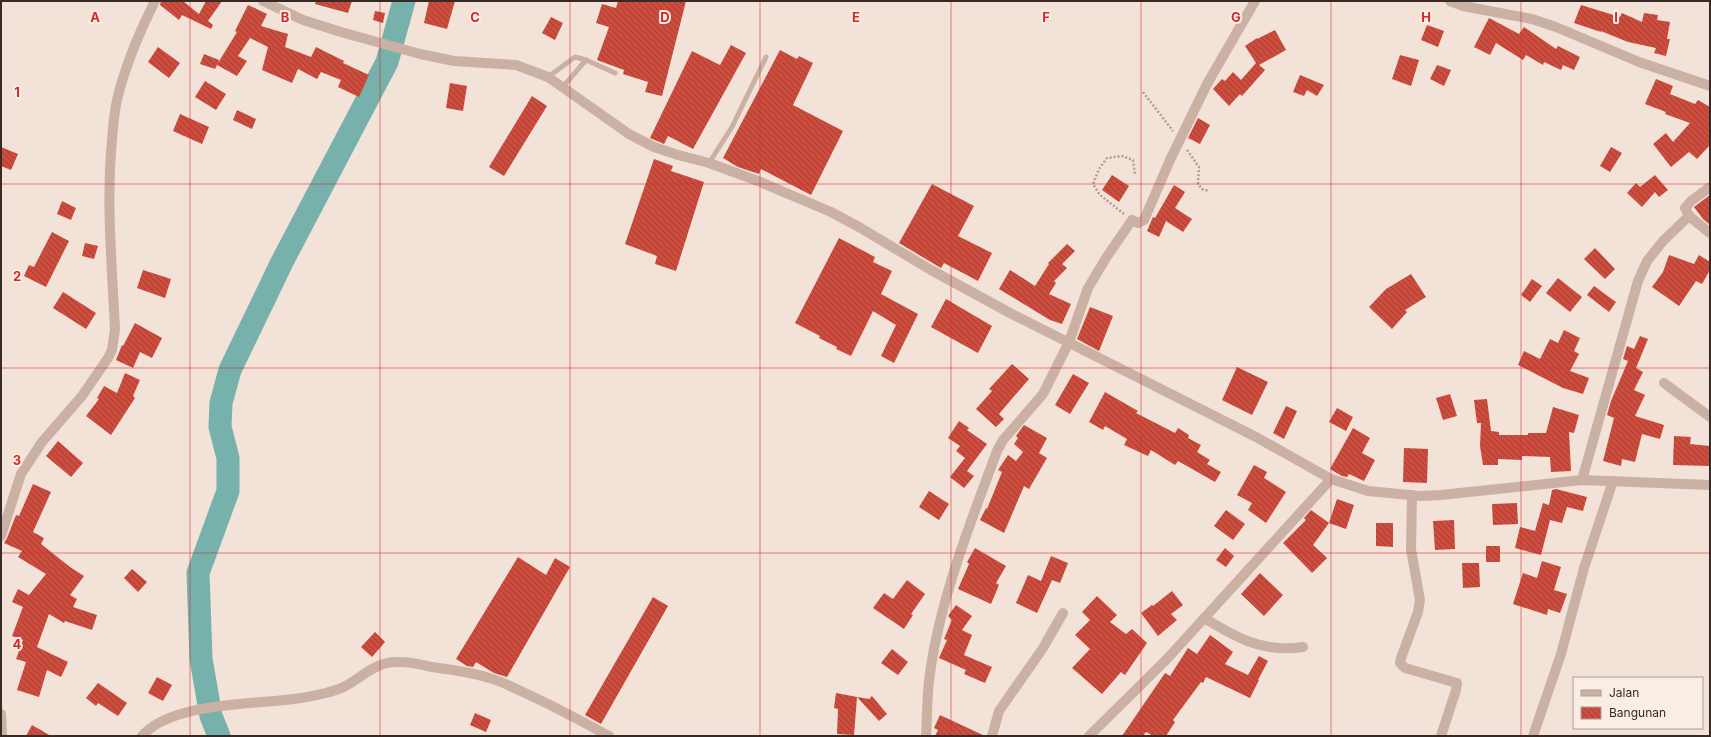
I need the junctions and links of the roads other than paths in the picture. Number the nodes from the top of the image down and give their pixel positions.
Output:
1 (155, 1) edge
2 (263, 1) edge
3 (1255, 1) edge
4 (1450, 1) edge
5 (766, 57) dead end
6 (586, 60) junction
7 (615, 73) dead end
8 (548, 77) junction
9 (1710, 86) edge
10 (562, 88) junction
11 (709, 163) junction
12 (1710, 187) edge
13 (1689, 216) junction
14 (1710, 233) edge
15 (1069, 342) junction
16 (1664, 383) dead end
17 (1710, 417) edge
18 (1331, 479) junction
19 (1582, 480) junction
20 (1613, 481) junction
21 (1710, 486) edge
22 (1412, 495) junction
23 (1, 536) edge
24 (1063, 613) dead end
25 (1204, 618) junction
26 (1303, 647) dead end
27 (1, 714) edge
28 (2, 736) edge
29 (142, 736) edge
30 (609, 736) edge
31 (926, 736) edge
32 (992, 736) edge
33 (1089, 736) edge
34 (1441, 736) edge
35 (1533, 736) edge

1 - 23 street
2 - 8 street
3 - 15 street
4 - 9 street
5 - 11 lane
6 - 7 lane
6 - 8 lane
6 - 10 lane
8 - 10 street
10 - 11 street
11 - 15 street
12 - 13 street
13 - 14 street
13 - 19 street
15 - 18 street
15 - 31 street
16 - 17 street
18 - 22 street
18 - 25 street
19 - 20 street
19 - 22 street
20 - 21 street
20 - 35 street
22 - 34 street
24 - 32 street
25 - 26 street
25 - 33 street
27 - 28 street
29 - 30 street

